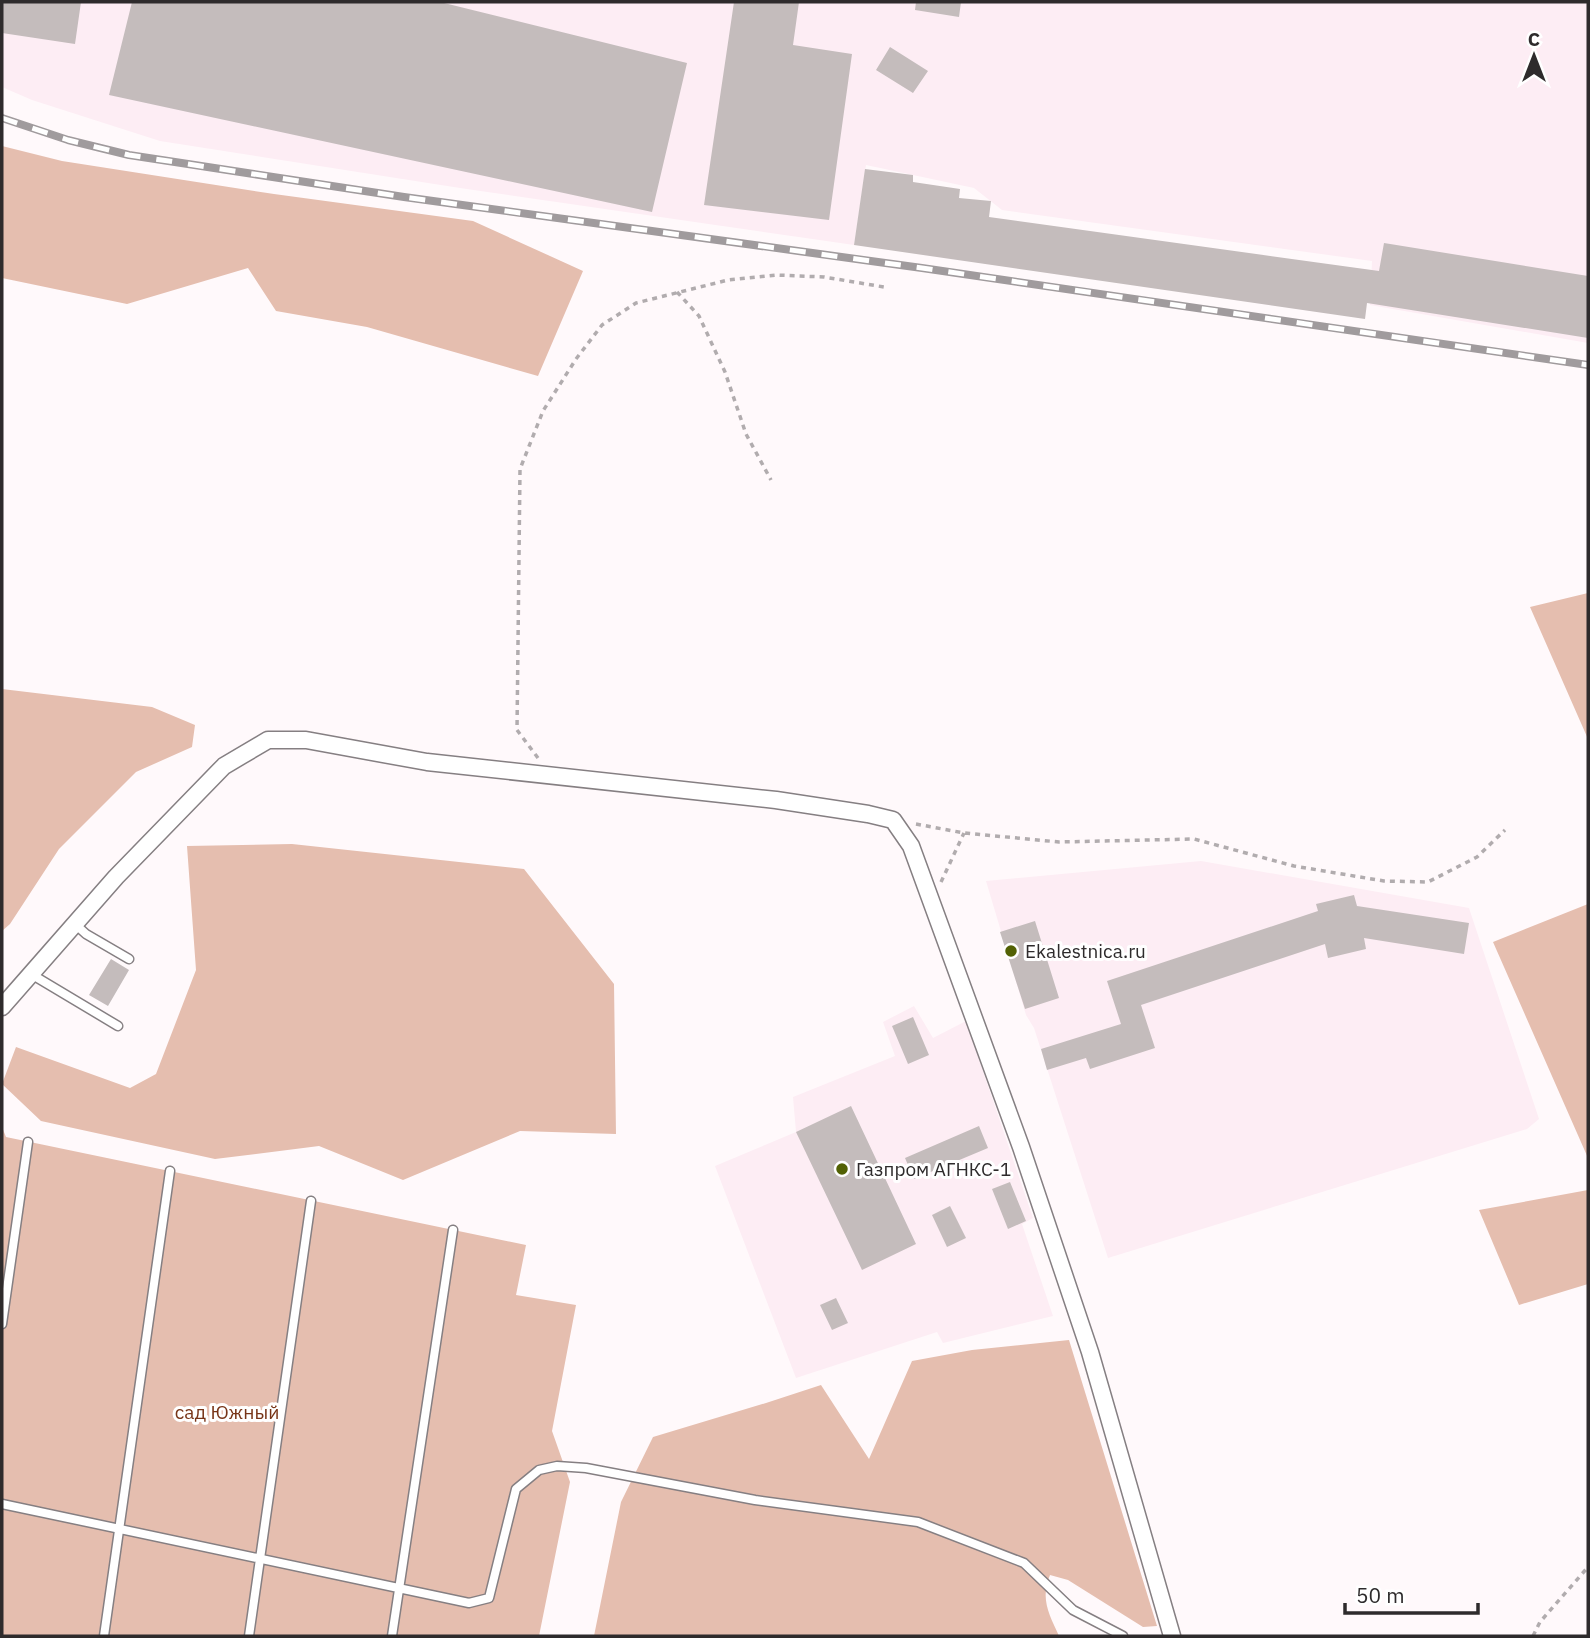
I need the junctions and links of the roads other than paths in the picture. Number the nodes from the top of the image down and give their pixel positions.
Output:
1 (75, 924) junction
2 (129, 959) dead end
3 (31, 974) junction
4 (2, 1007) edge
5 (118, 1026) dead end
6 (28, 1142) dead end
7 (170, 1171) dead end
8 (311, 1200) dead end
9 (453, 1230) dead end
10 (2, 1324) edge
11 (2, 1504) edge
12 (118, 1529) junction
13 (260, 1559) junction
14 (399, 1588) junction
15 (104, 1636) edge
16 (249, 1636) edge
17 (392, 1636) edge
18 (1123, 1636) edge
19 (1172, 1636) edge

1 - 2 lane
1 - 3 street
1 - 19 street
3 - 4 street
3 - 5 lane
6 - 10 lane
7 - 12 lane
8 - 13 lane
9 - 14 lane
11 - 12 lane
12 - 13 lane
12 - 15 lane
13 - 14 lane
13 - 16 lane
14 - 17 lane
14 - 18 lane

